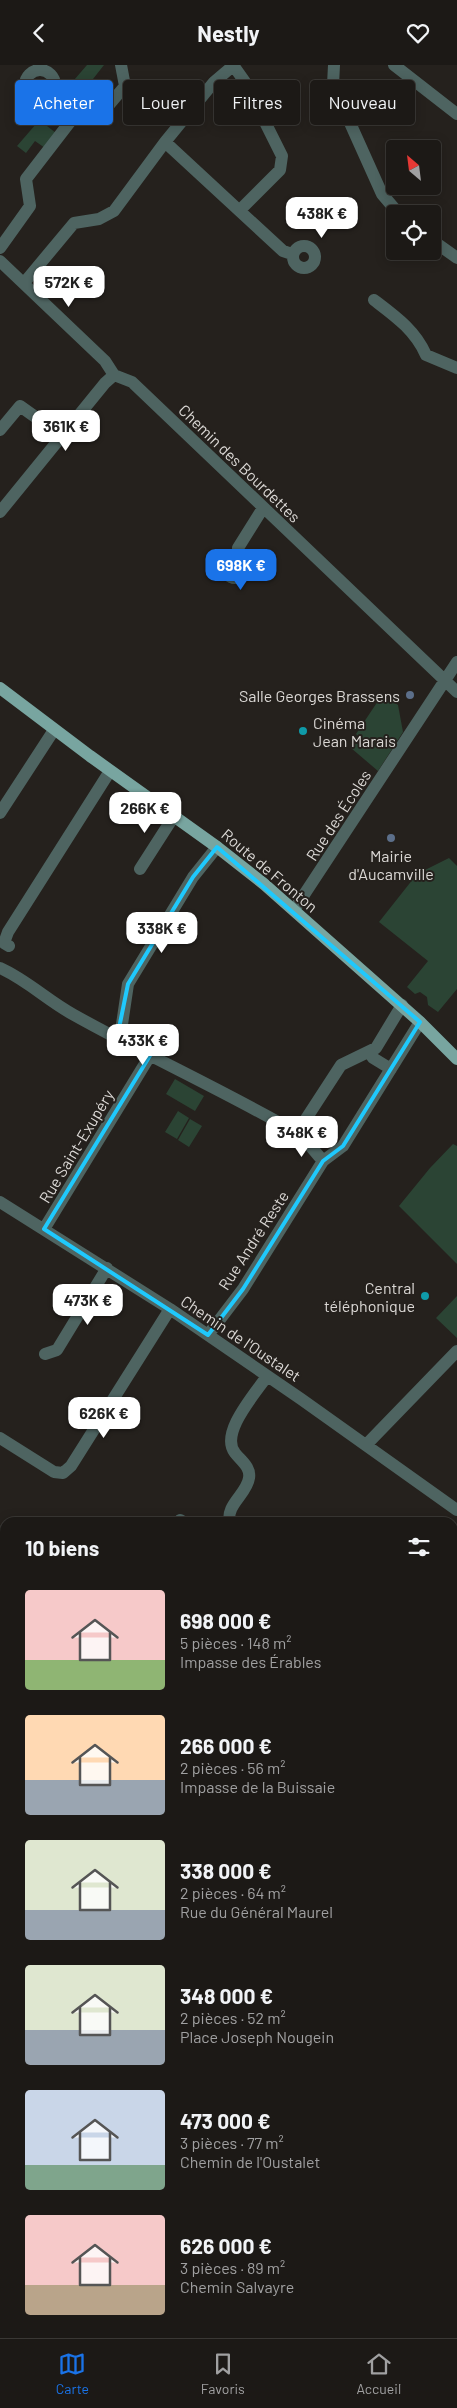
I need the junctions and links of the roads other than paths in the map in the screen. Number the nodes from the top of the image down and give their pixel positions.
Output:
1 (121, 65) edge
2 (334, 65) edge
3 (394, 65) edge
4 (233, 66) edge
5 (457, 114) edge
6 (165, 142) junction
7 (391, 205) edge
8 (240, 210) junction
9 (441, 246) edge
10 (0, 248) edge
11 (292, 254) dead end
12 (457, 258) edge
13 (0, 261) edge
14 (24, 283) junction
15 (374, 300) dead end
16 (457, 367) edge
17 (114, 375) junction
18 (0, 430) edge
19 (62, 436) junction
20 (263, 508) junction
21 (0, 512) edge
22 (240, 559) dead end
23 (457, 661) edge
24 (444, 681) junction
25 (0, 688) edge
26 (457, 692) edge
27 (54, 730) junction
28 (110, 771) junction
29 (0, 813) edge
30 (174, 816) junction
31 (218, 847) junction
32 (140, 869) dead end
33 (294, 910) junction
34 (9, 946) dead end
35 (0, 968) edge
36 (402, 1005) junction
37 (420, 1022) junction
38 (117, 1038) junction
39 (369, 1052) junction
40 (151, 1054) junction
41 (457, 1059) edge
42 (391, 1069) junction
43 (301, 1135) junction
44 (323, 1161) junction
45 (0, 1202) edge
46 (44, 1229) junction
47 (107, 1268) junction
48 (170, 1309) junction
49 (208, 1335) junction
50 (457, 1351) edge
51 (45, 1354) dead end
52 (267, 1376) junction
53 (0, 1439) edge
54 (366, 1445) junction
55 (457, 1510) edge
56 (230, 1517) edge

1 - 10 street
2 - 7 street
3 - 5 street
4 - 6 street
4 - 8 street
6 - 8 street
6 - 14 street
8 - 11 street
9 - 12 street
13 - 14 street, Chemin des Bourdettes
14 - 17 street, Chemin des Bourdettes
15 - 16 street
17 - 19 street
17 - 20 street, Chemin des Bourdettes
18 - 19 street
19 - 21 street
20 - 22 street
20 - 24 street, Chemin des Bourdettes
23 - 24 street, Rue des Écoles
24 - 26 street, Chemin des Bourdettes
24 - 33 street, Rue des Écoles
25 - 27 main road, Route de Fronton
27 - 28 main road, Route de Fronton
27 - 29 street
28 - 30 main road, Route de Fronton
28 - 34 street
30 - 31 main road, Route de Fronton
30 - 32 street
31 - 33 main road, Route de Fronton
31 - 38 street
33 - 36 main road, Route de Fronton
35 - 38 street
36 - 37 main road, Route de Fronton
36 - 39 street
37 - 41 main road, Route de Fronton
37 - 42 street
38 - 40 street
39 - 42 street
39 - 43 street
40 - 43 street
40 - 46 street, Rue Saint-Exupéry
42 - 44 street
43 - 44 street
44 - 49 street, Rue André Reste
45 - 46 street, Chemin de l'Oustalet
46 - 47 street, Chemin de l'Oustalet
47 - 48 street, Chemin de l'Oustalet
47 - 51 street
48 - 49 street, Chemin de l'Oustalet
48 - 53 street
49 - 52 street, Chemin de l'Oustalet
50 - 54 street
52 - 54 street, Chemin de l'Oustalet
52 - 56 street
54 - 55 street, Chemin de l'Oustalet

